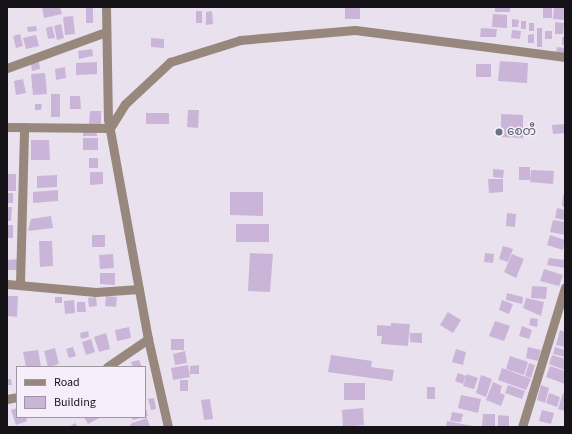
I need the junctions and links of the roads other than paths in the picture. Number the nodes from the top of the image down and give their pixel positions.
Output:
1 (106, 7) edge
2 (106, 32) junction
3 (565, 57) edge
4 (7, 68) edge
5 (7, 127) edge
6 (24, 127) junction
7 (110, 128) junction
8 (7, 284) edge
9 (20, 284) junction
10 (565, 287) edge
11 (139, 289) junction
12 (148, 339) junction
13 (108, 366) edge
14 (168, 427) edge
15 (522, 427) edge

1 - 2 street
2 - 4 street
2 - 7 street
3 - 7 street
5 - 6 street
6 - 7 street
6 - 9 street
7 - 11 street
8 - 9 street
9 - 11 street
10 - 15 street
11 - 12 street
12 - 13 street
12 - 14 street

